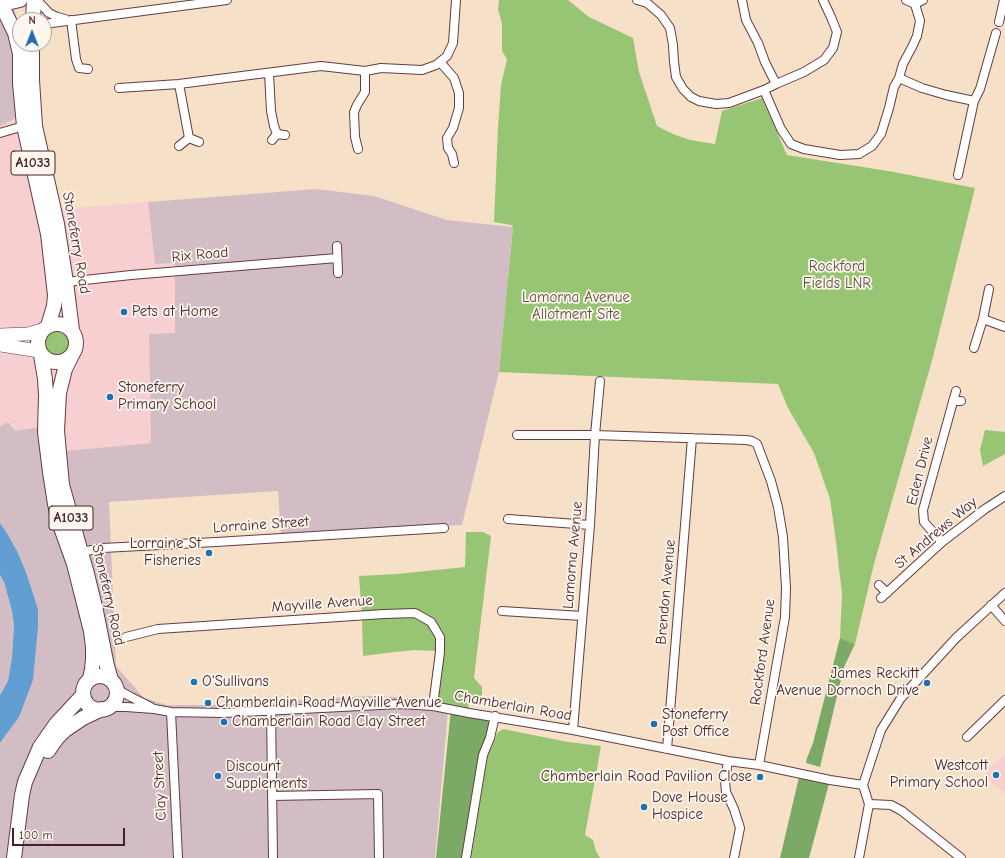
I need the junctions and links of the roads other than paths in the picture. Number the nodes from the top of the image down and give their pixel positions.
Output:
1 (20, 0) edge
2 (34, 0) edge
3 (37, 0) edge
4 (227, 0) edge
5 (456, 0) edge
6 (637, 0) edge
7 (742, 0) edge
8 (823, 0) edge
9 (906, 0) edge
10 (922, 0) edge
11 (1004, 0) edge
12 (0, 2) edge
13 (915, 4) junction
14 (33, 12) edge
15 (71, 20) junction
16 (999, 22) dead end
17 (52, 23) edge
18 (996, 33) dead end
19 (32, 52) edge
20 (440, 62) junction
21 (88, 69) dead end
22 (365, 71) junction
23 (269, 73) junction
24 (899, 78) junction
25 (179, 84) junction
26 (776, 84) junction
27 (119, 88) dead end
28 (764, 90) junction
29 (974, 101) junction
30 (24, 126) junction
31 (0, 133) edge
32 (278, 136) dead end
33 (189, 138) junction
34 (199, 142) dead end
35 (179, 146) dead end
36 (358, 149) dead end
37 (454, 163) dead end
38 (958, 175) dead end
39 (337, 246) dead end
40 (337, 258) junction
41 (338, 273) dead end
42 (66, 282) junction
43 (989, 289) dead end
44 (983, 319) junction
45 (1005, 327) edge
46 (45, 328) junction
47 (72, 330) junction
48 (0, 335) edge
49 (0, 345) edge
50 (974, 348) dead end
51 (40, 353) junction
52 (72, 355) junction
53 (600, 381) dead end
54 (956, 391) dead end
55 (517, 435) dead end
56 (595, 435) junction
57 (692, 438) junction
58 (1005, 496) edge
59 (508, 519) dead end
60 (590, 525) junction
61 (444, 528) dead end
62 (942, 542) junction
63 (81, 552) junction
64 (880, 586) dead end
65 (1005, 594) edge
66 (991, 605) junction
67 (502, 611) dead end
68 (582, 616) junction
69 (1005, 621) edge
70 (126, 637) dead end
71 (90, 679) junction
72 (114, 683) junction
73 (83, 695) junction
74 (1005, 700) edge
75 (433, 706) junction
76 (106, 708) junction
77 (154, 709) junction
78 (272, 710) junction
79 (171, 712) junction
80 (495, 716) junction
81 (573, 730) junction
82 (969, 731) dead end
83 (667, 749) junction
84 (728, 761) junction
85 (759, 765) junction
86 (863, 785) junction
87 (272, 796) junction
88 (869, 804) junction
89 (19, 819) junction
90 (952, 850) junction
91 (379, 857) edge
92 (14, 858) edge
93 (178, 858) edge
94 (273, 858) edge
95 (466, 858) edge
96 (734, 858) edge
97 (859, 858) edge
98 (948, 858) edge
99 (961, 858) edge

1 - 12 highway, A1033
2 - 14 highway
3 - 15 street
4 - 15 street
5 - 20 street
6 - 28 street
7 - 26 street
8 - 26 street
9 - 13 street
10 - 13 street
11 - 16 street
12 - 30 highway, Stoneferry Road / A1033
13 - 24 street
15 - 17 street
15 - 21 street
18 - 29 street
19 - 42 highway, Stoneferry Road / A1033
20 - 22 street
20 - 37 street
22 - 23 street
22 - 36 street
23 - 25 street
23 - 32 street
24 - 28 street
24 - 29 street
25 - 27 street
25 - 33 street
26 - 28 street
29 - 38 street
30 - 31 street
30 - 46 highway, Stoneferry Road / A1033
33 - 34 street
33 - 35 street
39 - 40 street
40 - 41 street
40 - 42 street, Rix Road
42 - 47 highway, Stoneferry Road / A1033
43 - 44 street
44 - 45 street
44 - 50 street
46 - 47 highway
46 - 48 main road
46 - 51 highway
47 - 52 highway
49 - 51 main road
51 - 52 highway
51 - 71 highway, Stoneferry Road / A1033
52 - 63 highway, Stoneferry Road / A1033
53 - 56 street, Lamorna Avenue
54 - 62 street, Eden Drive
55 - 56 street, Rockford Avenue
56 - 57 street, Rockford Avenue
56 - 60 street, Lamorna Avenue
57 - 83 street, Brendon Avenue
57 - 85 street, Rockford Avenue
58 - 62 street, St Andrews Way
59 - 60 street
60 - 68 street, Lamorna Avenue
61 - 63 street, Lorraine Street
62 - 64 street, St Andrews Way
63 - 72 highway, Stoneferry Road / A1033
65 - 66 street
66 - 69 street
66 - 86 street
67 - 68 street
68 - 81 street, Lamorna Avenue
70 - 75 street, Mayville Avenue
71 - 72 highway
71 - 73 highway
72 - 76 highway
72 - 77 street, Chamberlain Road
73 - 76 highway
73 - 89 highway
74 - 82 street
75 - 78 street, Chamberlain Road
75 - 80 street, Chamberlain Road
76 - 77 street, Chamberlain Road
76 - 89 highway
77 - 79 street, Chamberlain Road
78 - 79 street, Chamberlain Road
78 - 87 street
79 - 93 street, Clay Street
80 - 81 street, Chamberlain Road
80 - 95 street
81 - 83 street, Chamberlain Road
83 - 84 street, Chamberlain Road
84 - 85 street, Chamberlain Road
84 - 96 street
85 - 86 street, Chamberlain Road
86 - 88 street
87 - 91 street
87 - 94 street
88 - 90 street
88 - 97 street
89 - 92 highway
90 - 98 street
90 - 99 street

